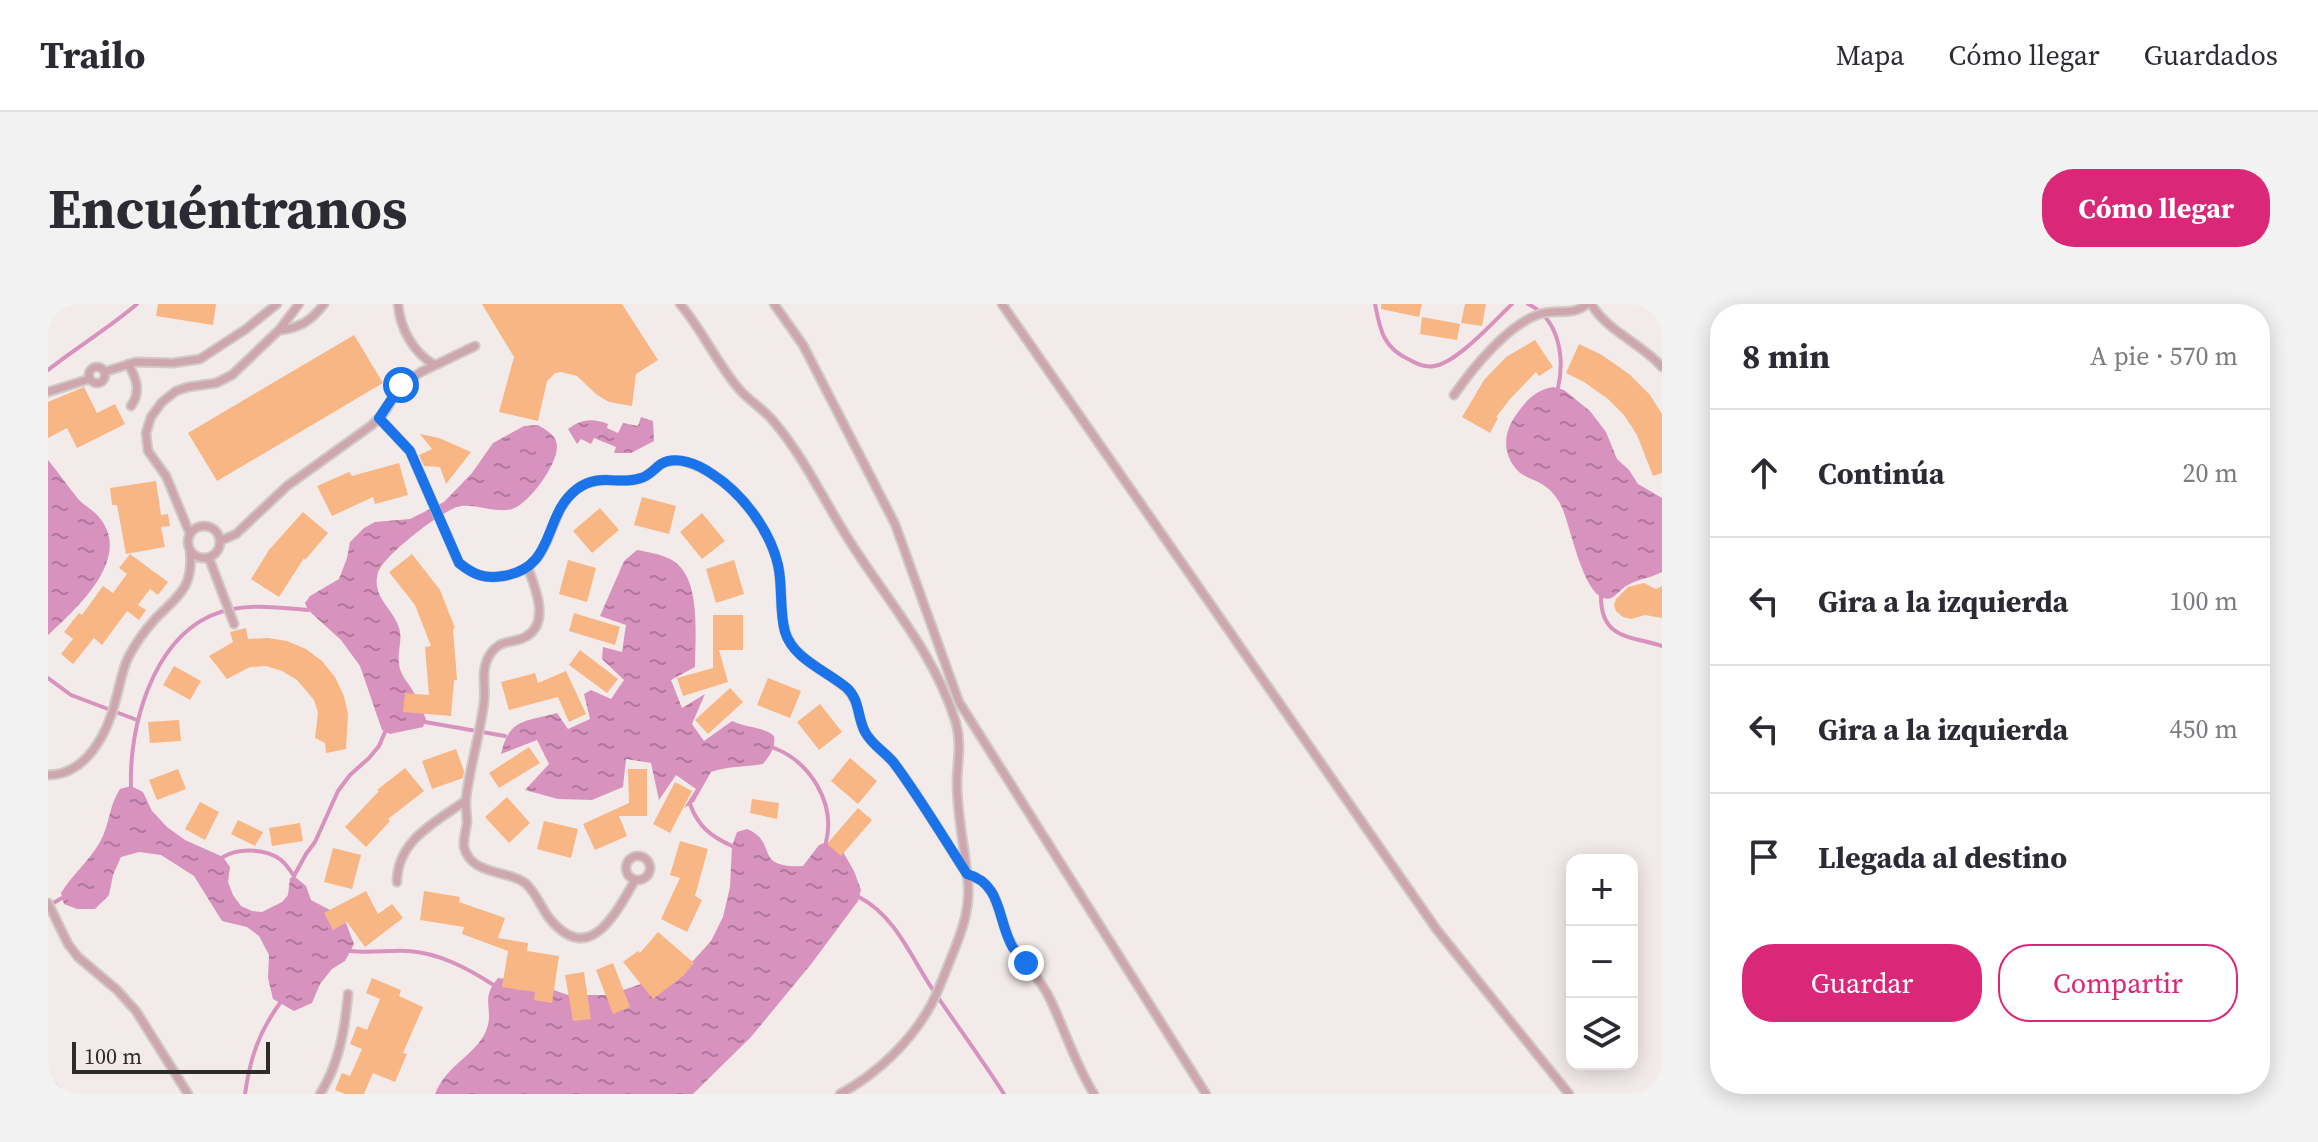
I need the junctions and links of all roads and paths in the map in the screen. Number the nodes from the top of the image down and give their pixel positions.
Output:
1 (277, 304) edge
2 (299, 304) edge
3 (324, 304) edge
4 (398, 304) edge
5 (680, 304) edge
6 (774, 304) edge
7 (1002, 304) edge
8 (1589, 304) edge
9 (279, 330) junction
10 (475, 346) dead end
11 (128, 364) junction
12 (435, 365) junction
13 (1662, 367) edge
14 (48, 392) edge
15 (1454, 395) dead end
16 (131, 406) dead end
17 (379, 418) junction
18 (190, 534) junction
19 (220, 541) junction
20 (190, 550) junction
21 (209, 558) junction
22 (528, 568) junction
23 (233, 621) dead end
24 (48, 775) edge
25 (465, 801) junction
26 (967, 874) junction
27 (635, 880) dead end
28 (397, 882) dead end
29 (48, 903) edge
30 (348, 994) dead end
31 (188, 1094) edge
32 (320, 1094) edge
33 (840, 1094) edge
34 (1094, 1094) edge
35 (1206, 1094) edge
36 (1569, 1094) edge

1 - 11 lane
2 - 9 lane
3 - 9 lane
4 - 12 lane
5 - 26 lane
6 - 35 lane
7 - 36 lane
8 - 13 lane
8 - 15 lane
9 - 18 lane
10 - 12 lane
11 - 14 lane
11 - 16 lane
12 - 17 lane
17 - 19 lane
17 - 22 lane
18 - 19 lane
18 - 20 lane
19 - 21 lane
20 - 21 lane
20 - 24 lane
21 - 23 lane
22 - 25 lane
22 - 26 lane
25 - 27 lane
25 - 28 lane
26 - 33 lane
26 - 34 lane
29 - 31 lane
30 - 32 lane

